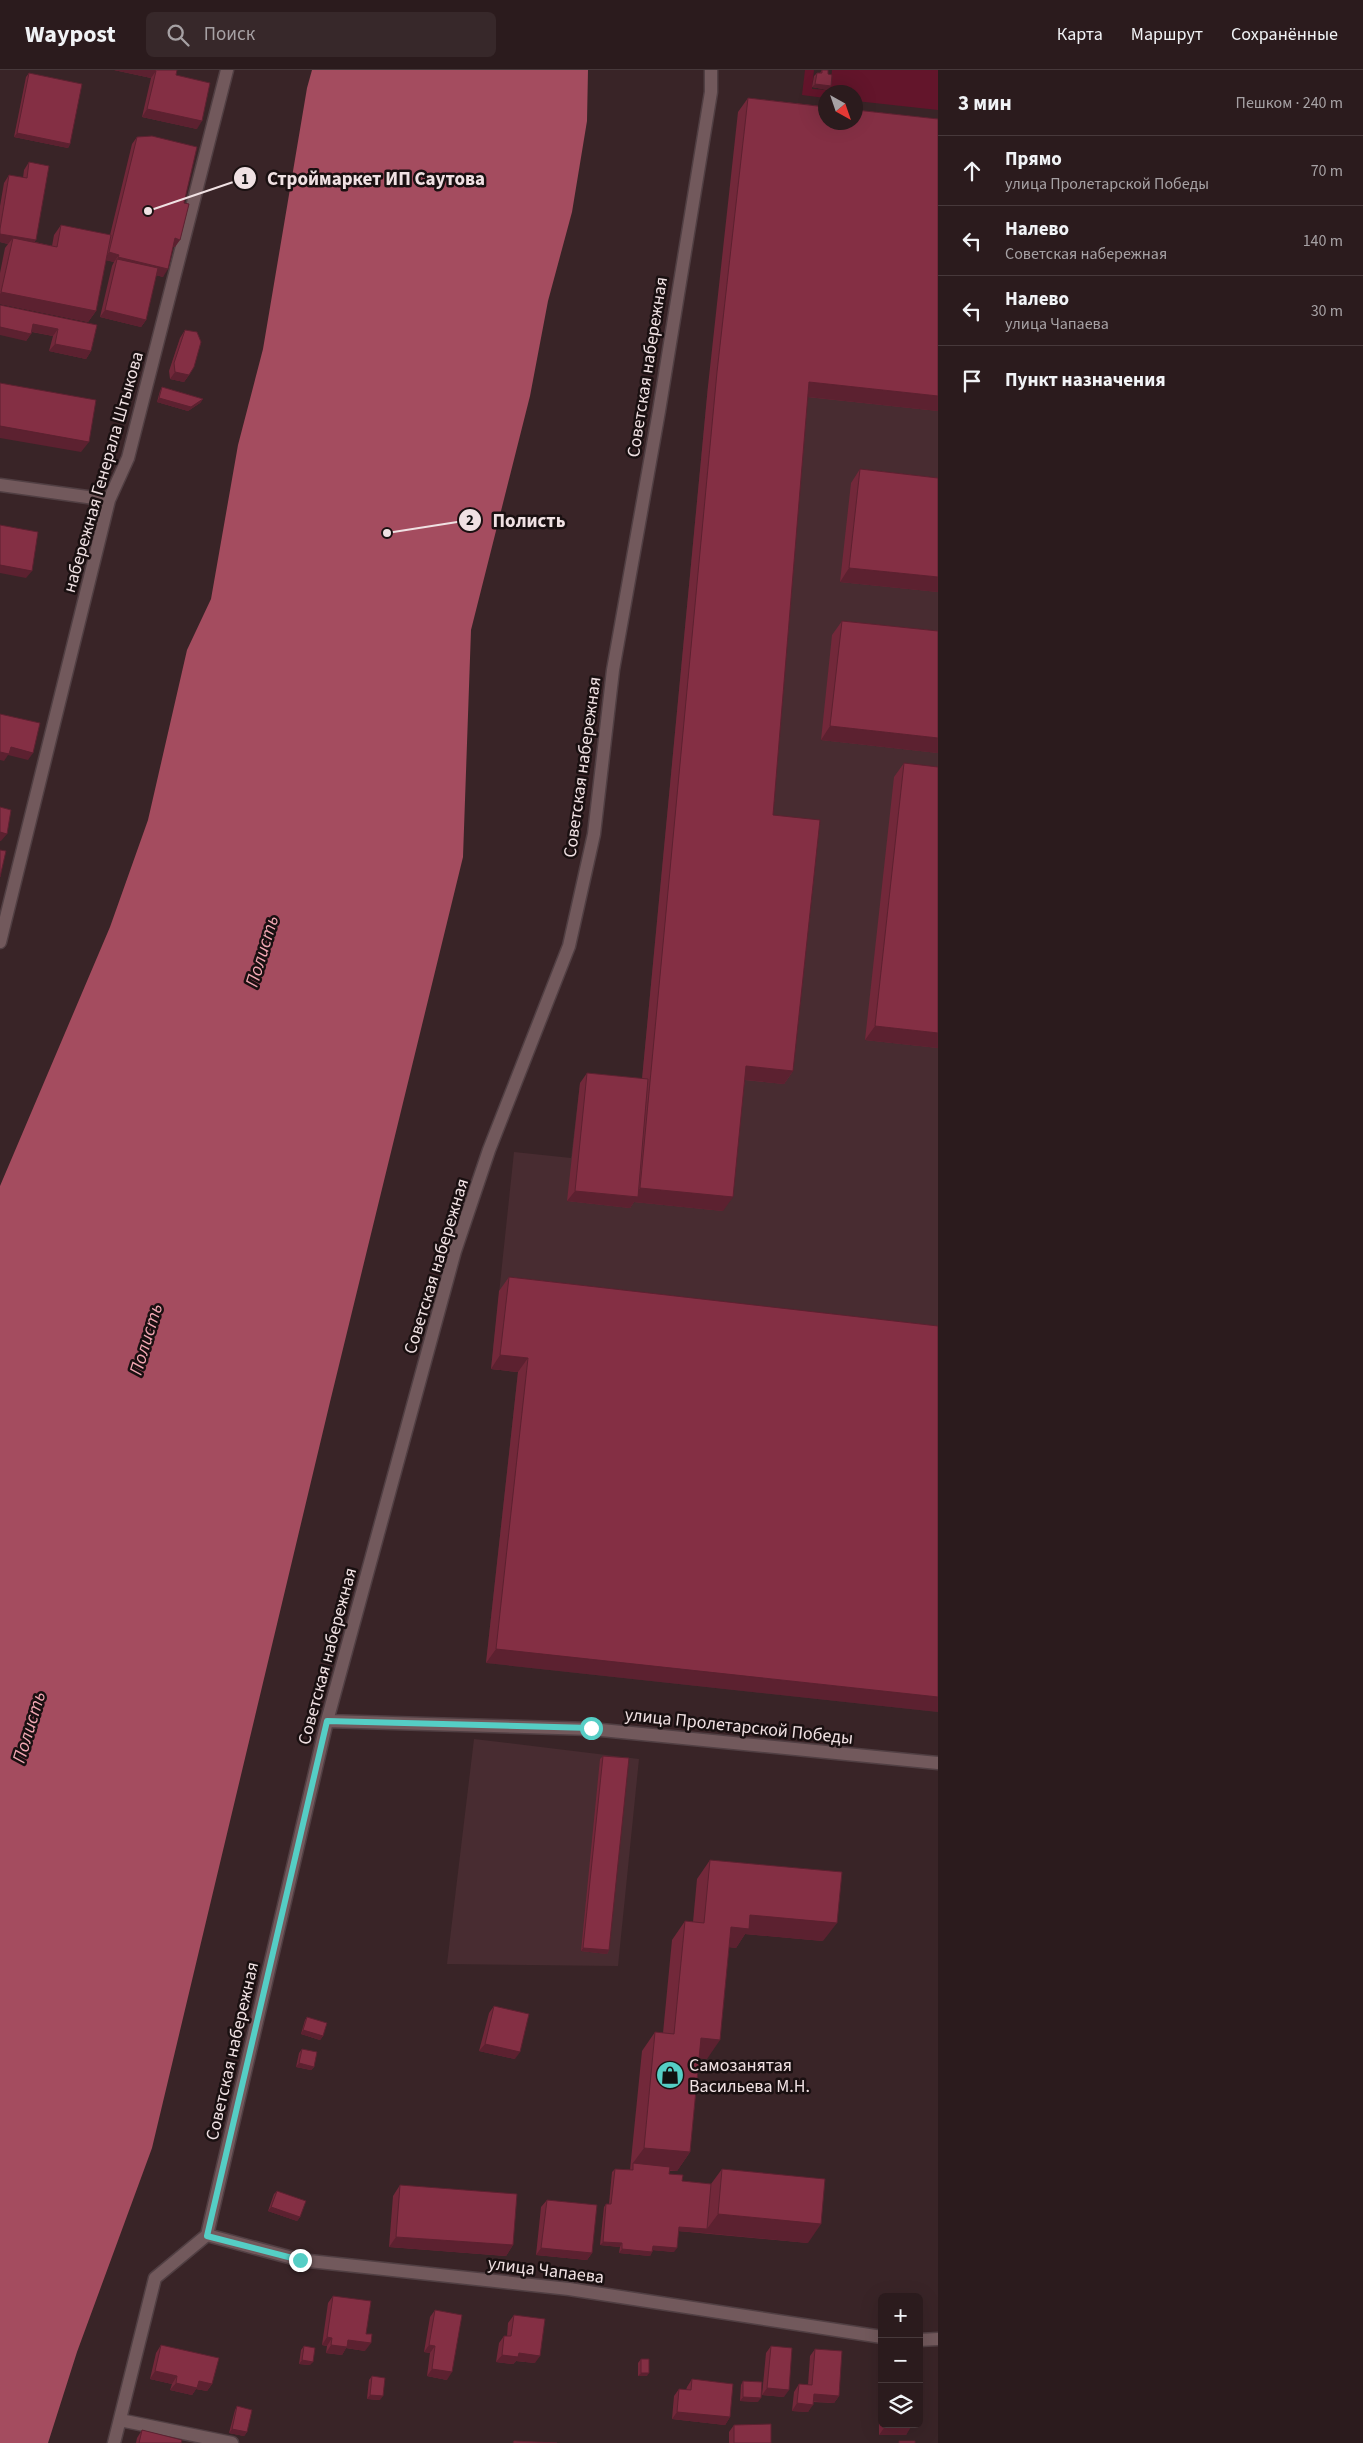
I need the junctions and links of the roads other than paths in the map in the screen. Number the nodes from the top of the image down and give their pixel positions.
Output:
1 (227, 70) edge
2 (712, 70) edge
3 (0, 485) edge
4 (109, 500) junction
5 (0, 942) edge
6 (327, 1721) junction
7 (938, 1763) edge
8 (207, 2236) junction
9 (878, 2336) edge
10 (938, 2339) edge
11 (923, 2340) edge
12 (120, 2420) junction
13 (114, 2443) edge
14 (232, 2443) edge

1 - 4 street, набережная Генерала Штыкова
2 - 6 street, Советская набережная
3 - 4 street
4 - 5 street, набережная Генерала Штыкова
6 - 7 street, улица Пролетарской Победы
6 - 8 street, Советская набережная
8 - 9 street, улица Чапаева
8 - 12 street
10 - 11 street
12 - 13 street
12 - 14 street

